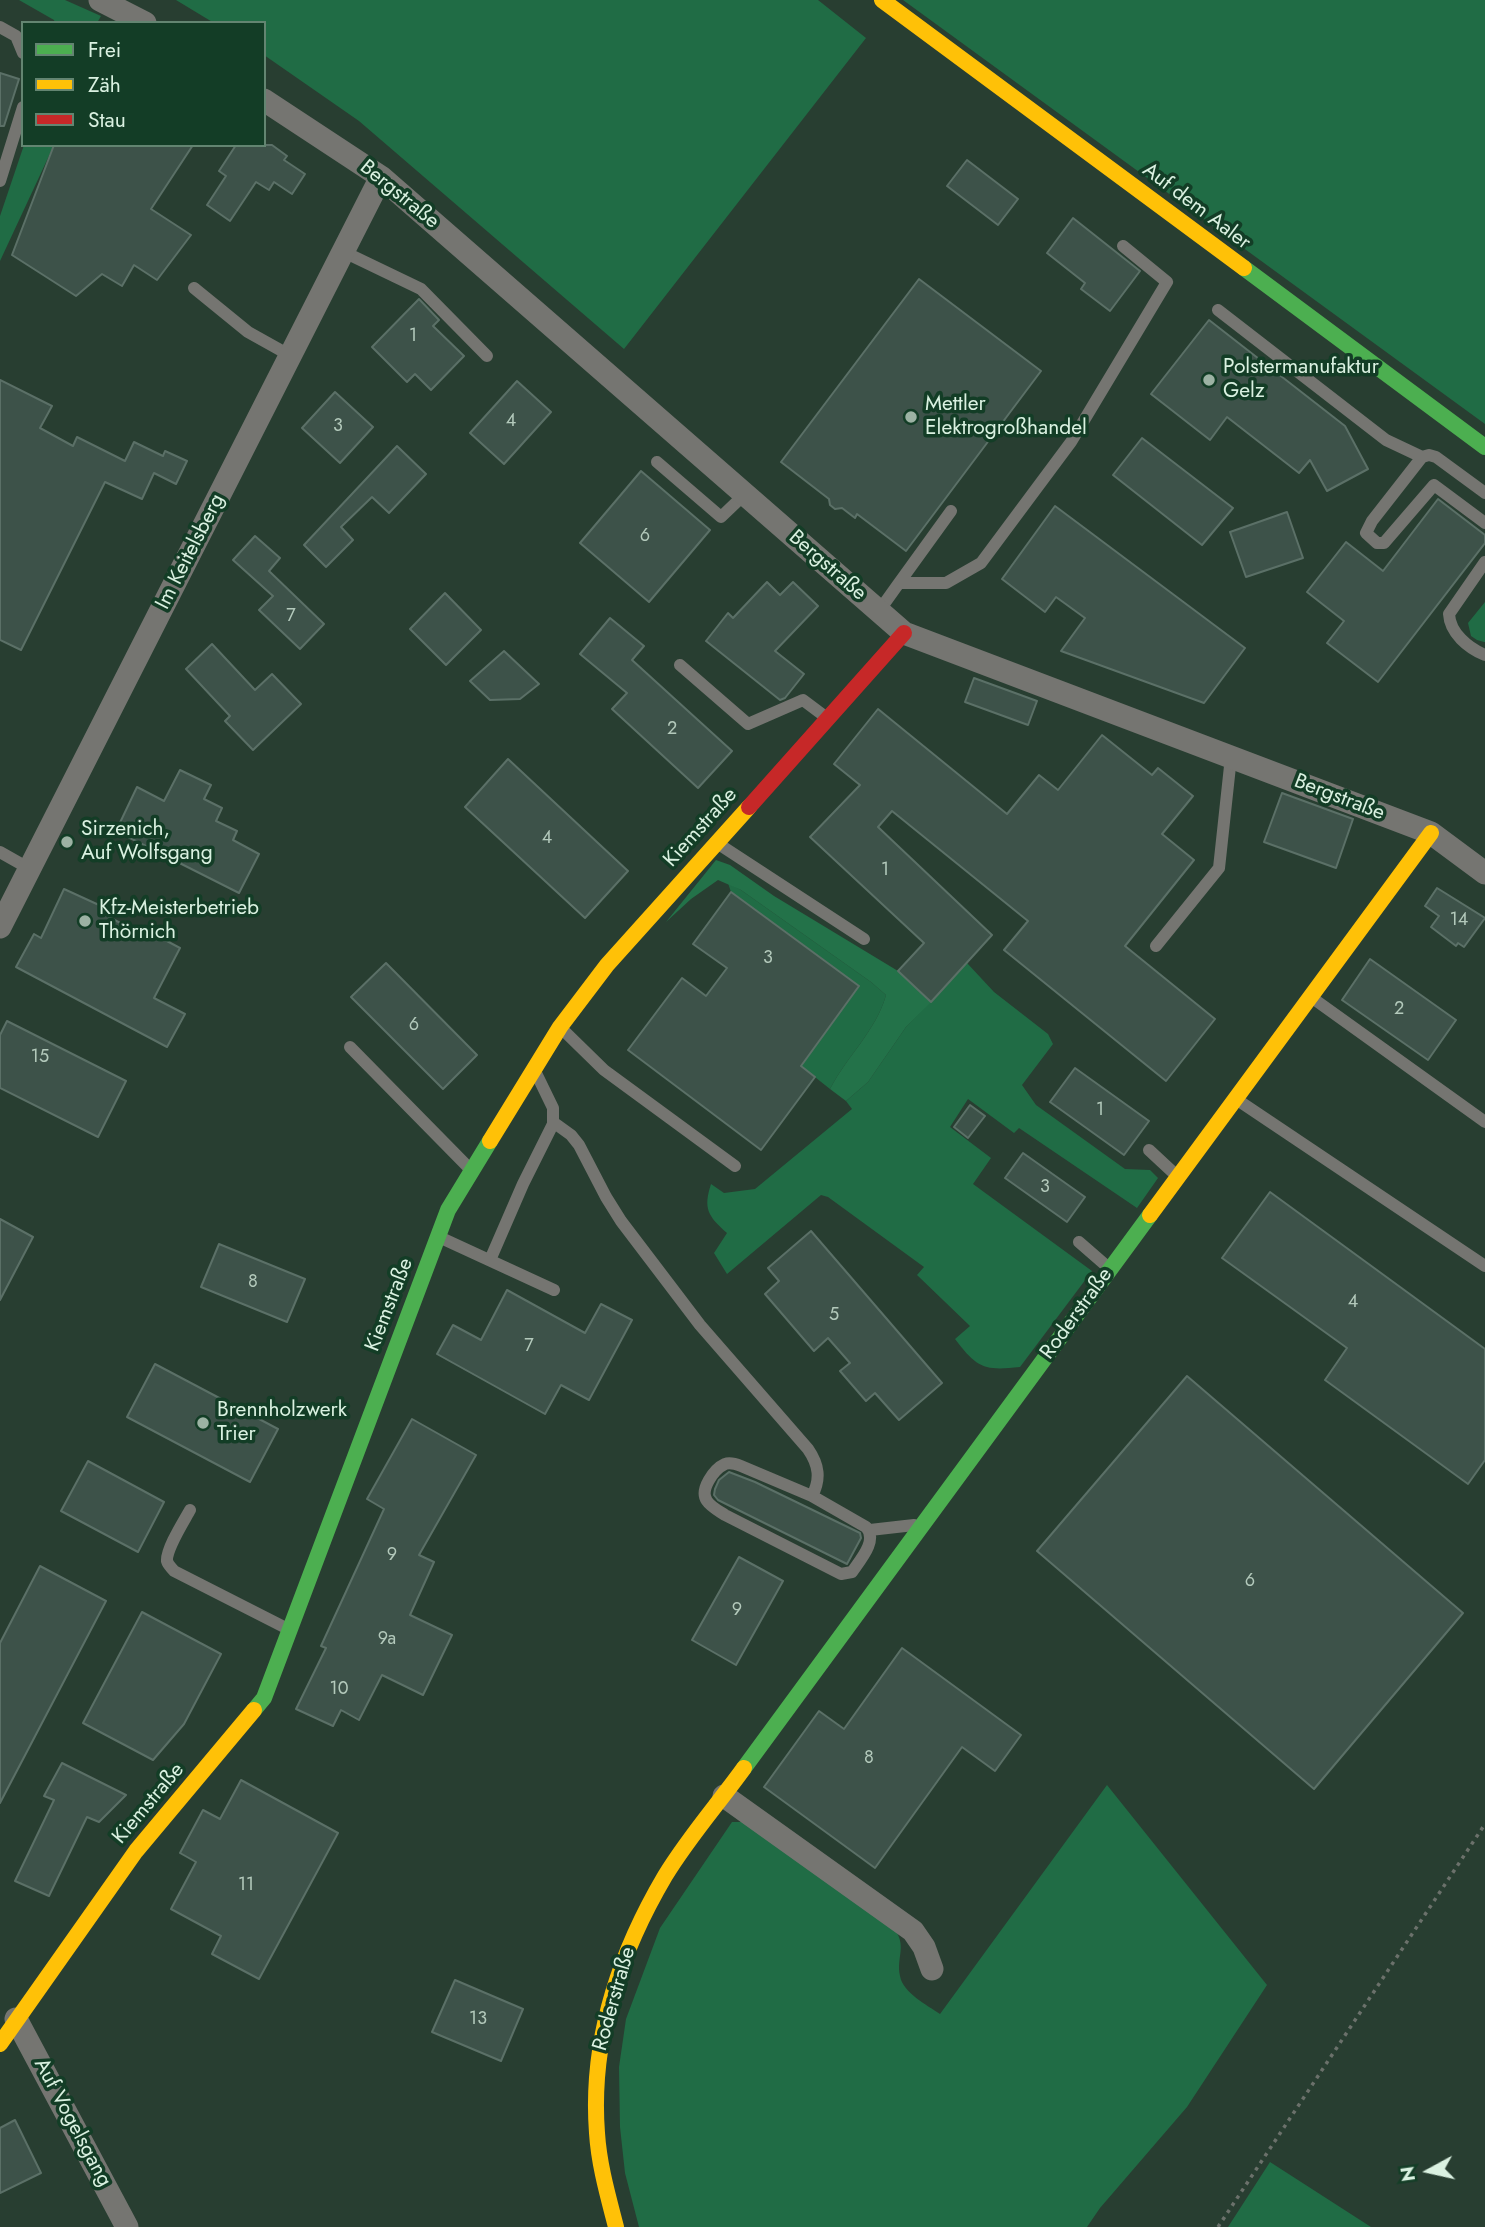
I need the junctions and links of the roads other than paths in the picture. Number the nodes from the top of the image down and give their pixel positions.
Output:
1 (100, 0) edge
2 (882, 0) edge
3 (141, 21) edge
4 (0, 27) edge
5 (21, 48) edge
6 (266, 101) edge
7 (21, 113) edge
8 (382, 177) junction
9 (0, 181) edge
10 (1123, 246) dead end
11 (344, 252) junction
12 (194, 288) dead end
13 (1218, 310) dead end
14 (291, 356) junction
15 (487, 356) dead end
16 (1485, 447) edge
17 (1422, 457) junction
18 (657, 463) dead end
19 (1485, 493) edge
20 (745, 494) junction
21 (951, 511) dead end
22 (1485, 523) edge
23 (1485, 562) edge
24 (899, 583) junction
25 (879, 611) junction
26 (904, 633) junction
27 (1485, 655) edge
28 (680, 664) dead end
29 (828, 718) junction
30 (1231, 757) junction
31 (1431, 833) junction
32 (716, 843) junction
33 (0, 852) edge
34 (30, 869) junction
35 (1485, 873) edge
36 (0, 927) edge
37 (864, 939) dead end
38 (1156, 946) dead end
39 (1311, 997) junction
40 (560, 1027) junction
41 (350, 1046) dead end
42 (534, 1069) junction
43 (1236, 1099) junction
44 (553, 1122) junction
45 (1485, 1122) edge
46 (1149, 1150) dead end
47 (735, 1166) dead end
48 (473, 1172) junction
49 (1178, 1177) junction
50 (438, 1237) junction
51 (1079, 1242) dead end
52 (490, 1260) junction
53 (1485, 1266) edge
54 (1110, 1269) junction
55 (554, 1290) dead end
56 (812, 1496) junction
57 (190, 1510) dead end
58 (924, 1524) junction
59 (870, 1530) junction
60 (290, 1630) junction
61 (724, 1796) junction
62 (932, 1969) dead end
63 (16, 2019) junction
64 (0, 2044) edge
65 (127, 2227) edge
66 (616, 2227) edge

1 - 3 street
2 - 16 street, Auf dem Aaler
4 - 5 lane
6 - 8 street, Bergstraße
7 - 9 lane
8 - 11 street, Im Keitelsberg
8 - 20 street, Bergstraße
10 - 24 lane
11 - 14 street, Im Keitelsberg
11 - 15 lane
12 - 14 lane
13 - 17 lane
14 - 34 street, Im Keitelsberg
17 - 19 lane
17 - 22 lane
18 - 20 lane
20 - 25 street, Bergstraße
21 - 24 lane
23 - 27 lane
24 - 25 lane
25 - 26 street, Bergstraße
26 - 29 street, Kiemstraße
26 - 30 street, Bergstraße
28 - 29 lane
29 - 32 street, Kiemstraße
30 - 31 street, Bergstraße
30 - 38 lane
31 - 35 street, Bergstraße
31 - 39 street, Roderstraße
32 - 37 lane
32 - 40 street, Kiemstraße
33 - 34 lane
34 - 36 street, Im Keitelsberg
39 - 43 street, Roderstraße
39 - 45 lane
40 - 42 street, Kiemstraße
40 - 47 lane
41 - 48 lane
42 - 44 lane
42 - 48 street, Kiemstraße
43 - 49 street, Roderstraße
43 - 53 lane
44 - 52 lane
44 - 56 lane
46 - 49 lane
48 - 50 street, Kiemstraße
49 - 54 street, Roderstraße
50 - 52 lane
50 - 60 street, Kiemstraße
51 - 54 lane
52 - 55 lane
54 - 58 street, Roderstraße
56 - 59 lane
56 - 59 lane
57 - 60 lane
58 - 59 lane
58 - 61 street, Roderstraße
60 - 63 street, Kiemstraße
61 - 62 street
61 - 66 street, Roderstraße
63 - 64 street, Kiemstraße
63 - 65 street, Auf Vogelsgang

